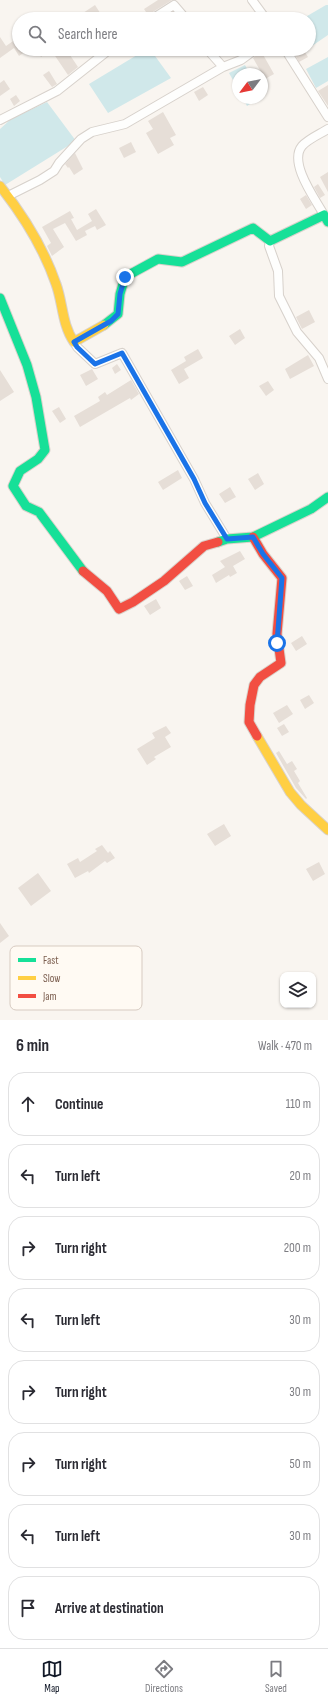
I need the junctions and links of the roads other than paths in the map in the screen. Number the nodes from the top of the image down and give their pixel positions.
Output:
1 (252, 0) edge
2 (163, 12) edge
3 (180, 12) edge
4 (261, 12) edge
5 (101, 56) edge
6 (213, 56) edge
7 (246, 56) edge
8 (289, 56) edge
9 (223, 67) junction
10 (328, 117) edge
11 (0, 120) edge
12 (328, 129) edge
13 (0, 186) edge
14 (8, 196) junction
15 (326, 218) edge
16 (270, 241) junction
17 (0, 298) edge
18 (74, 342) junction
19 (328, 379) edge
20 (328, 497) edge
21 (253, 537) junction
22 (227, 539) junction
23 (328, 830) edge

1 - 4 street
2 - 3 street
5 - 11 street
6 - 9 street
7 - 9 street
8 - 10 street
9 - 14 street
12 - 15 street
13 - 14 street
14 - 18 street
15 - 16 street
16 - 18 street
16 - 19 street
17 - 22 street
18 - 22 street
20 - 21 street
21 - 22 street
21 - 23 street

